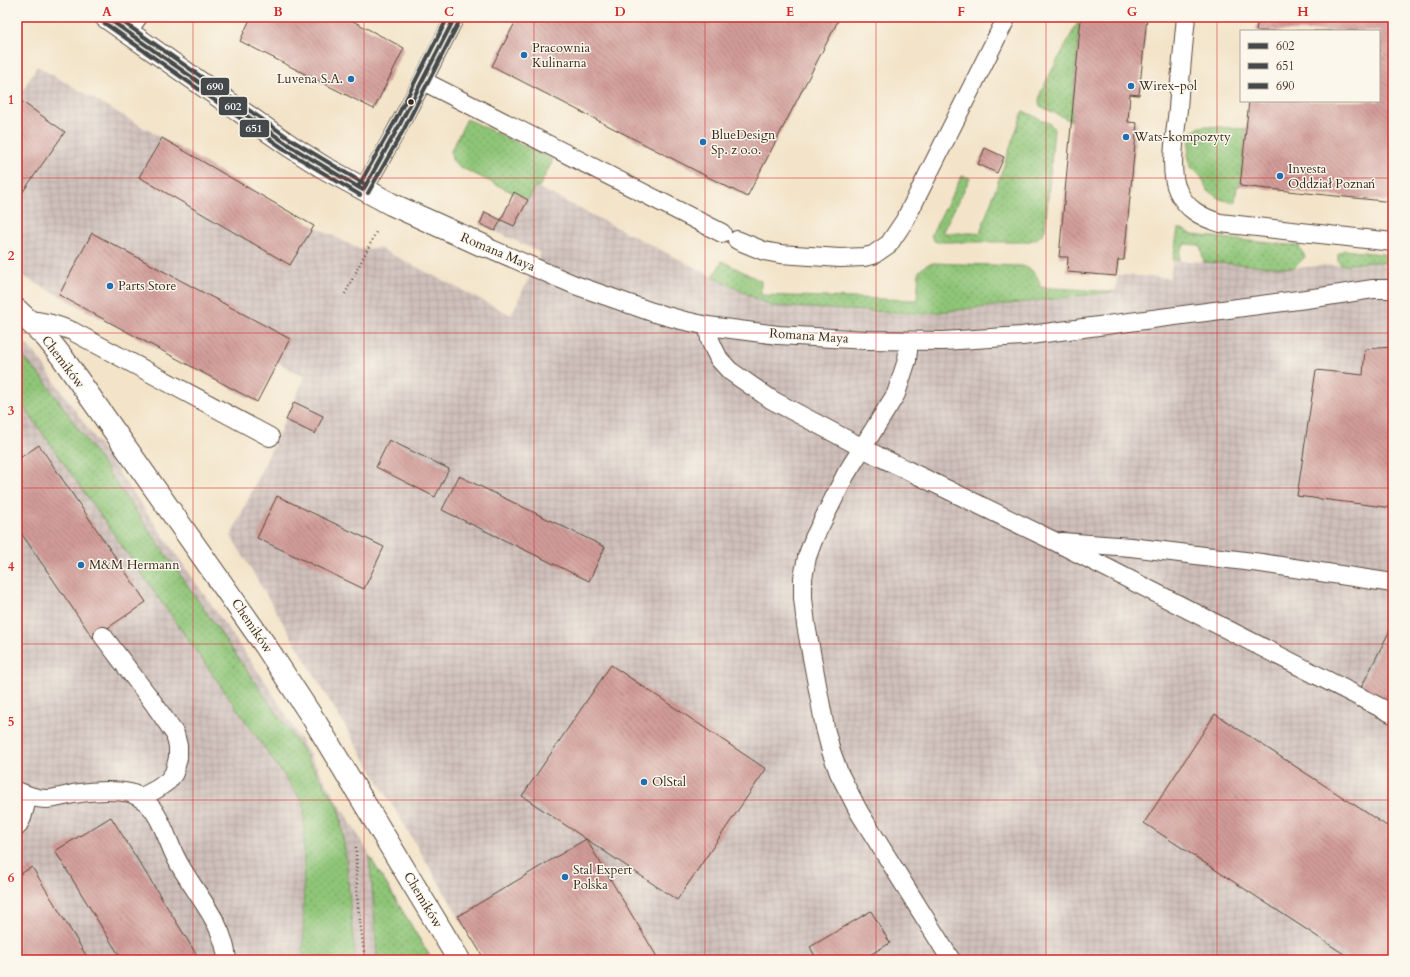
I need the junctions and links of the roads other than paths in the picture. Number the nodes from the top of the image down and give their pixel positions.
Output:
1 (106, 17) edge
2 (455, 17) edge
3 (1007, 17) edge
4 (1186, 17) edge
5 (132, 25) edge
6 (423, 80) junction
7 (363, 190) junction
8 (1393, 242) edge
9 (484, 246) joint
10 (1393, 288) edge
11 (23, 315) edge
12 (708, 326) junction
13 (909, 341) junction
14 (270, 437) dead end
15 (862, 448) junction
16 (1054, 541) junction
17 (1393, 583) edge
18 (102, 636) dead end
19 (1393, 714) edge
20 (22, 794) edge
21 (140, 798) junction
22 (17, 827) edge
23 (227, 960) edge
24 (459, 960) edge
25 (951, 960) edge

1 - 5 street, Romana Maya
2 - 6 lane
3 - 6 lane
4 - 8 lane
5 - 7 street, Romana Maya
6 - 7 lane
7 - 9 street, Romana Maya
9 - 12 lane, Romana Maya
10 - 13 lane, Romana Maya
11 - 14 lane
11 - 24 street, Chemików
12 - 13 lane, Romana Maya
12 - 15 lane
13 - 15 lane
15 - 16 lane
15 - 25 lane
16 - 17 lane
16 - 19 lane
18 - 21 lane
20 - 21 lane
20 - 22 lane
21 - 23 lane

